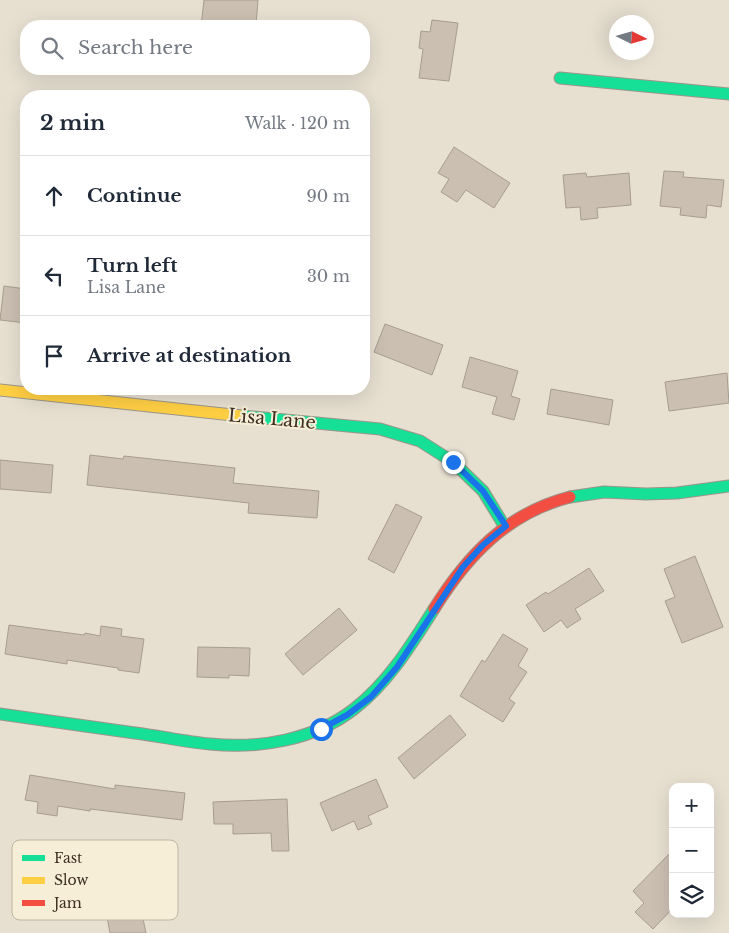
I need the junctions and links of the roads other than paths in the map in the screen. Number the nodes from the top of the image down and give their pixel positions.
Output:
1 (560, 78) dead end
2 (729, 94) edge
3 (0, 390) edge
4 (20, 392) edge
5 (45, 395) edge
6 (729, 486) edge
7 (506, 526) junction
8 (0, 714) edge

1 - 2 street
3 - 4 street, Lisa Lane
5 - 7 street, Lisa Lane
6 - 7 street
7 - 8 street

